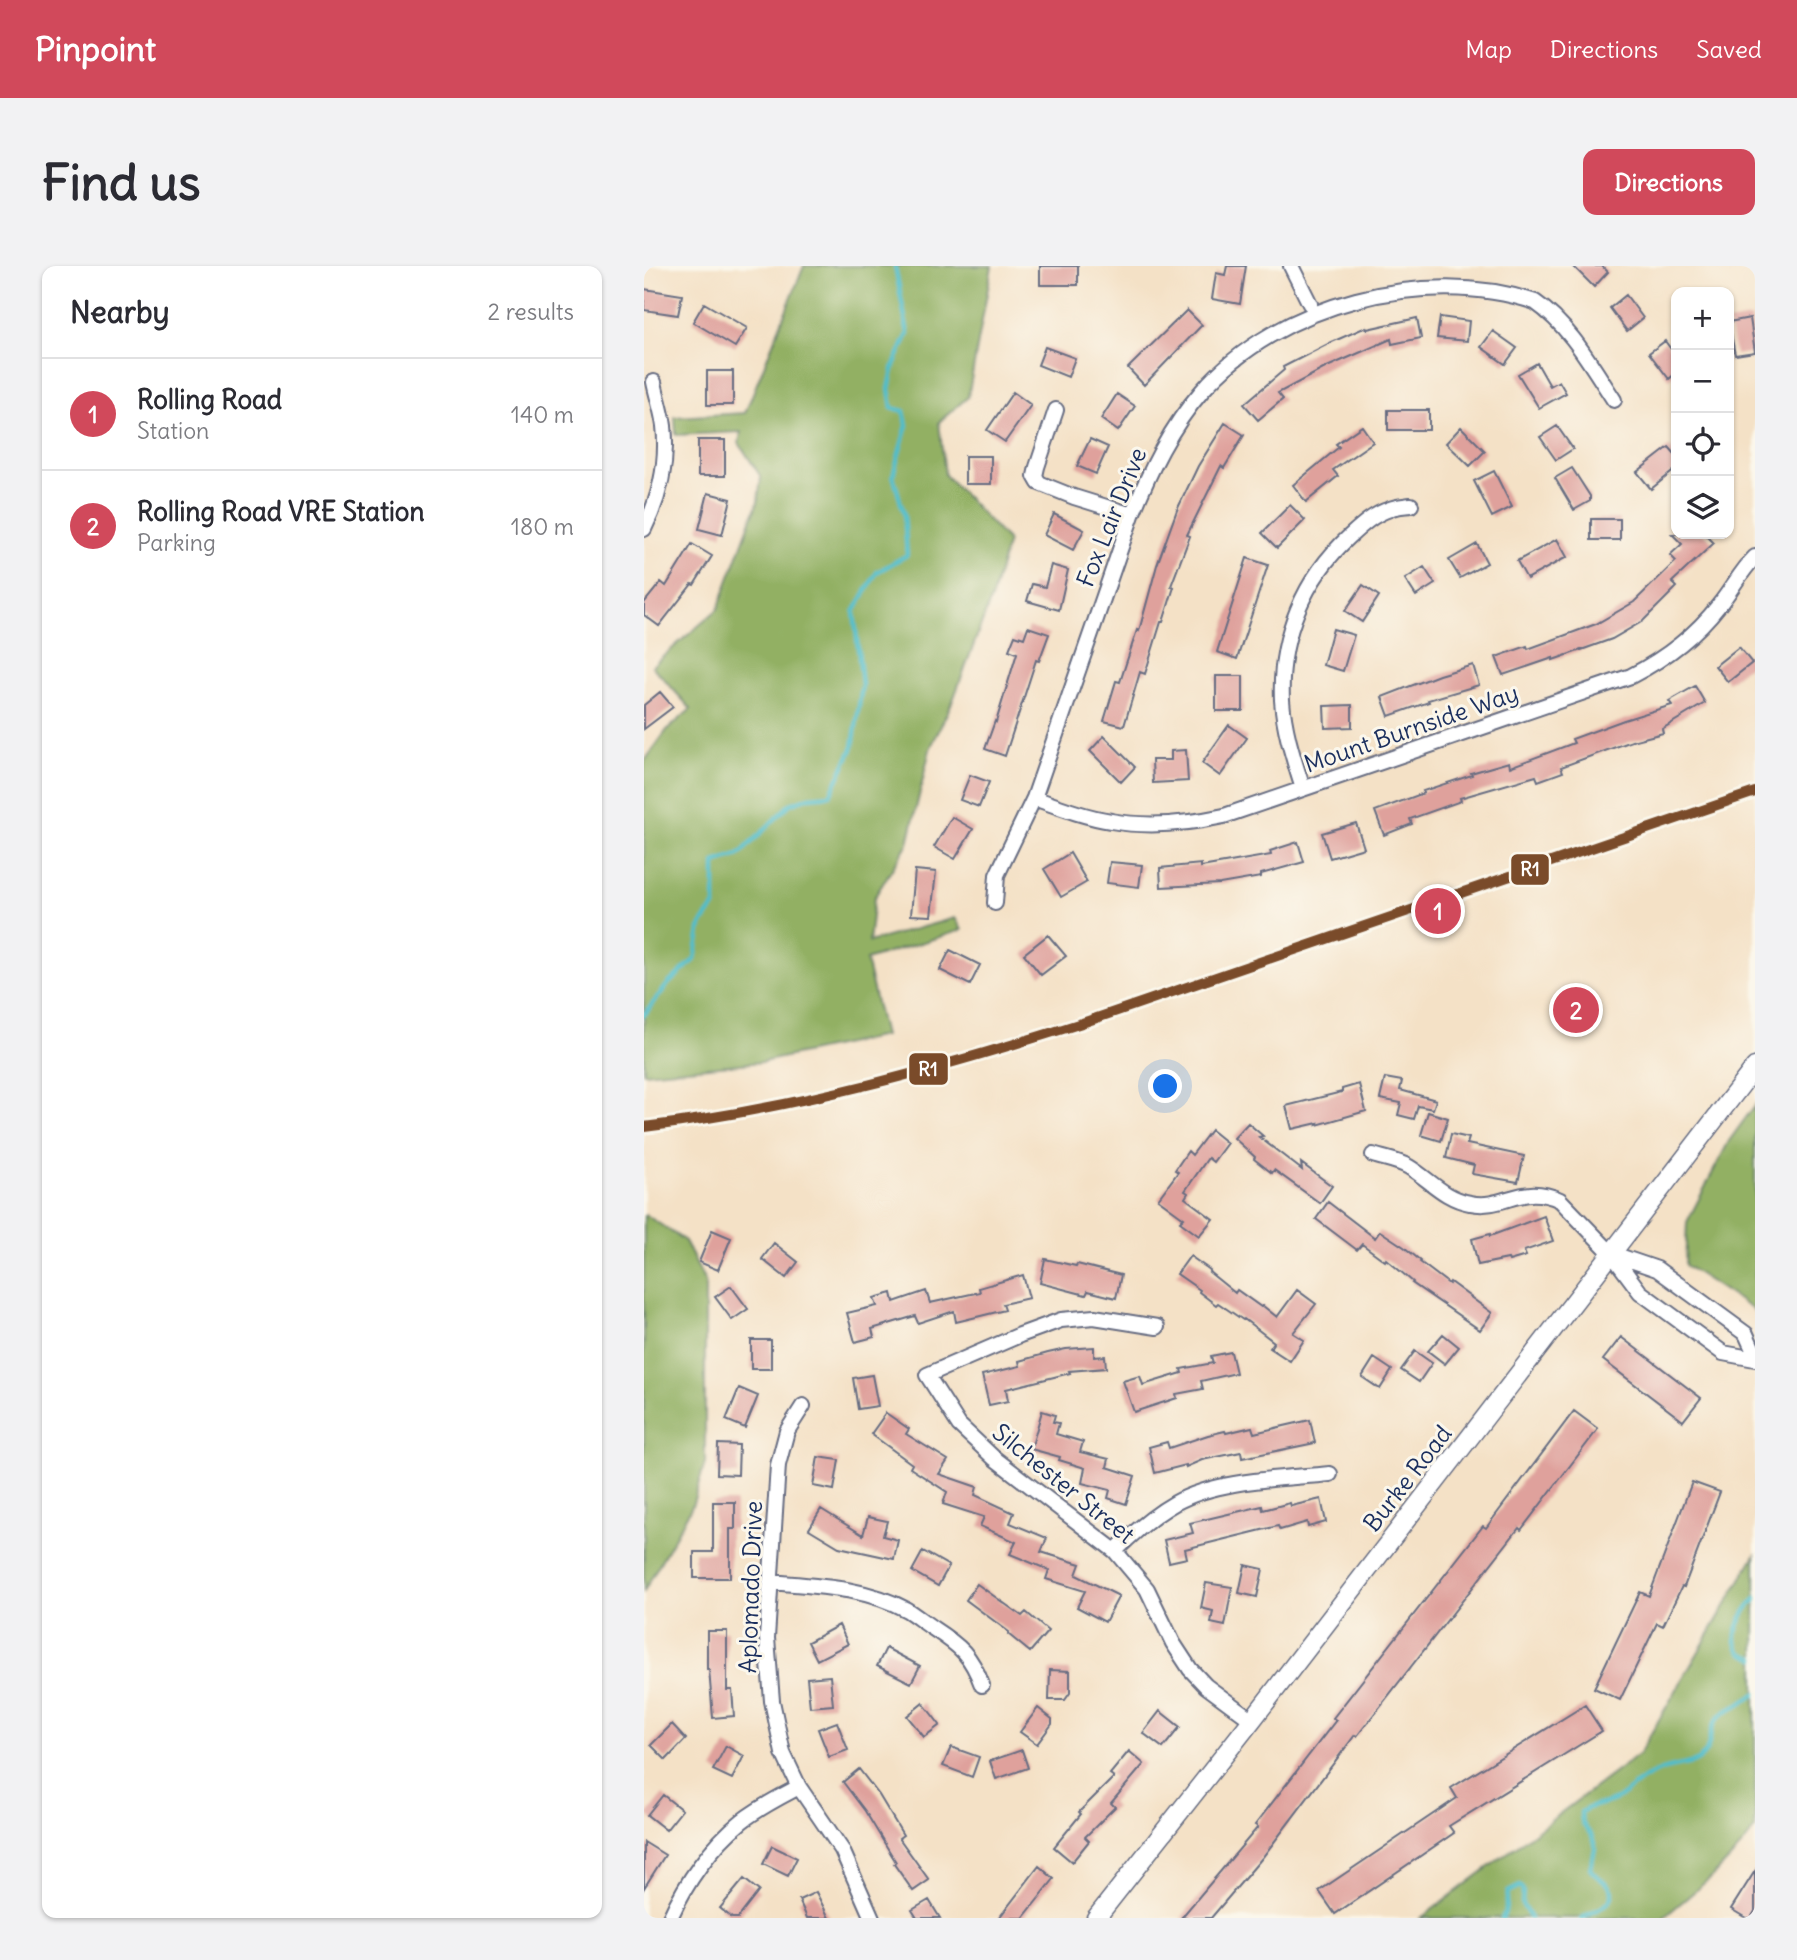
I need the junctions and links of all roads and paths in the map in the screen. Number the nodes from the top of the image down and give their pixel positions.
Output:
1 (1291, 266) edge
2 (1475, 275) dead end
3 (1359, 285) dead end
4 (1310, 304) junction
5 (654, 382) dead end
6 (1614, 400) dead end
7 (1056, 410) dead end
8 (1411, 505) dead end
9 (1132, 515) junction
10 (644, 529) edge
11 (1755, 557) edge
12 (1303, 789) junction
13 (1034, 798) junction
14 (995, 903) dead end
15 (1755, 1067) edge
16 (1373, 1155) dead end
17 (1611, 1253) junction
18 (1157, 1328) dead end
19 (1755, 1356) edge
20 (803, 1406) dead end
21 (1330, 1474) dead end
22 (1115, 1551) junction
23 (769, 1582) junction
24 (982, 1685) dead end
25 (1252, 1720) junction
26 (799, 1787) junction
27 (670, 1918) edge
28 (872, 1918) edge
29 (1096, 1918) edge

1 - 4 street
2 - 6 street
3 - 4 street, Fox Lair Drive
4 - 9 street, Fox Lair Drive
5 - 10 street
7 - 9 street
8 - 12 street
9 - 13 street, Fox Lair Drive
11 - 12 street, Mount Burnside Way
12 - 13 street, Mount Burnside Way
13 - 14 street, Fox Lair Drive
15 - 17 street, Burke Road
16 - 17 street
17 - 19 street
17 - 19 street
17 - 25 street, Burke Road
18 - 22 street, Silchester Street
20 - 23 street, Aplomado Drive
21 - 22 street
22 - 25 street, Silchester Street
23 - 24 street
23 - 26 street, Aplomado Drive
25 - 29 street, Burke Road
26 - 27 street
26 - 28 street, Aplomado Drive

